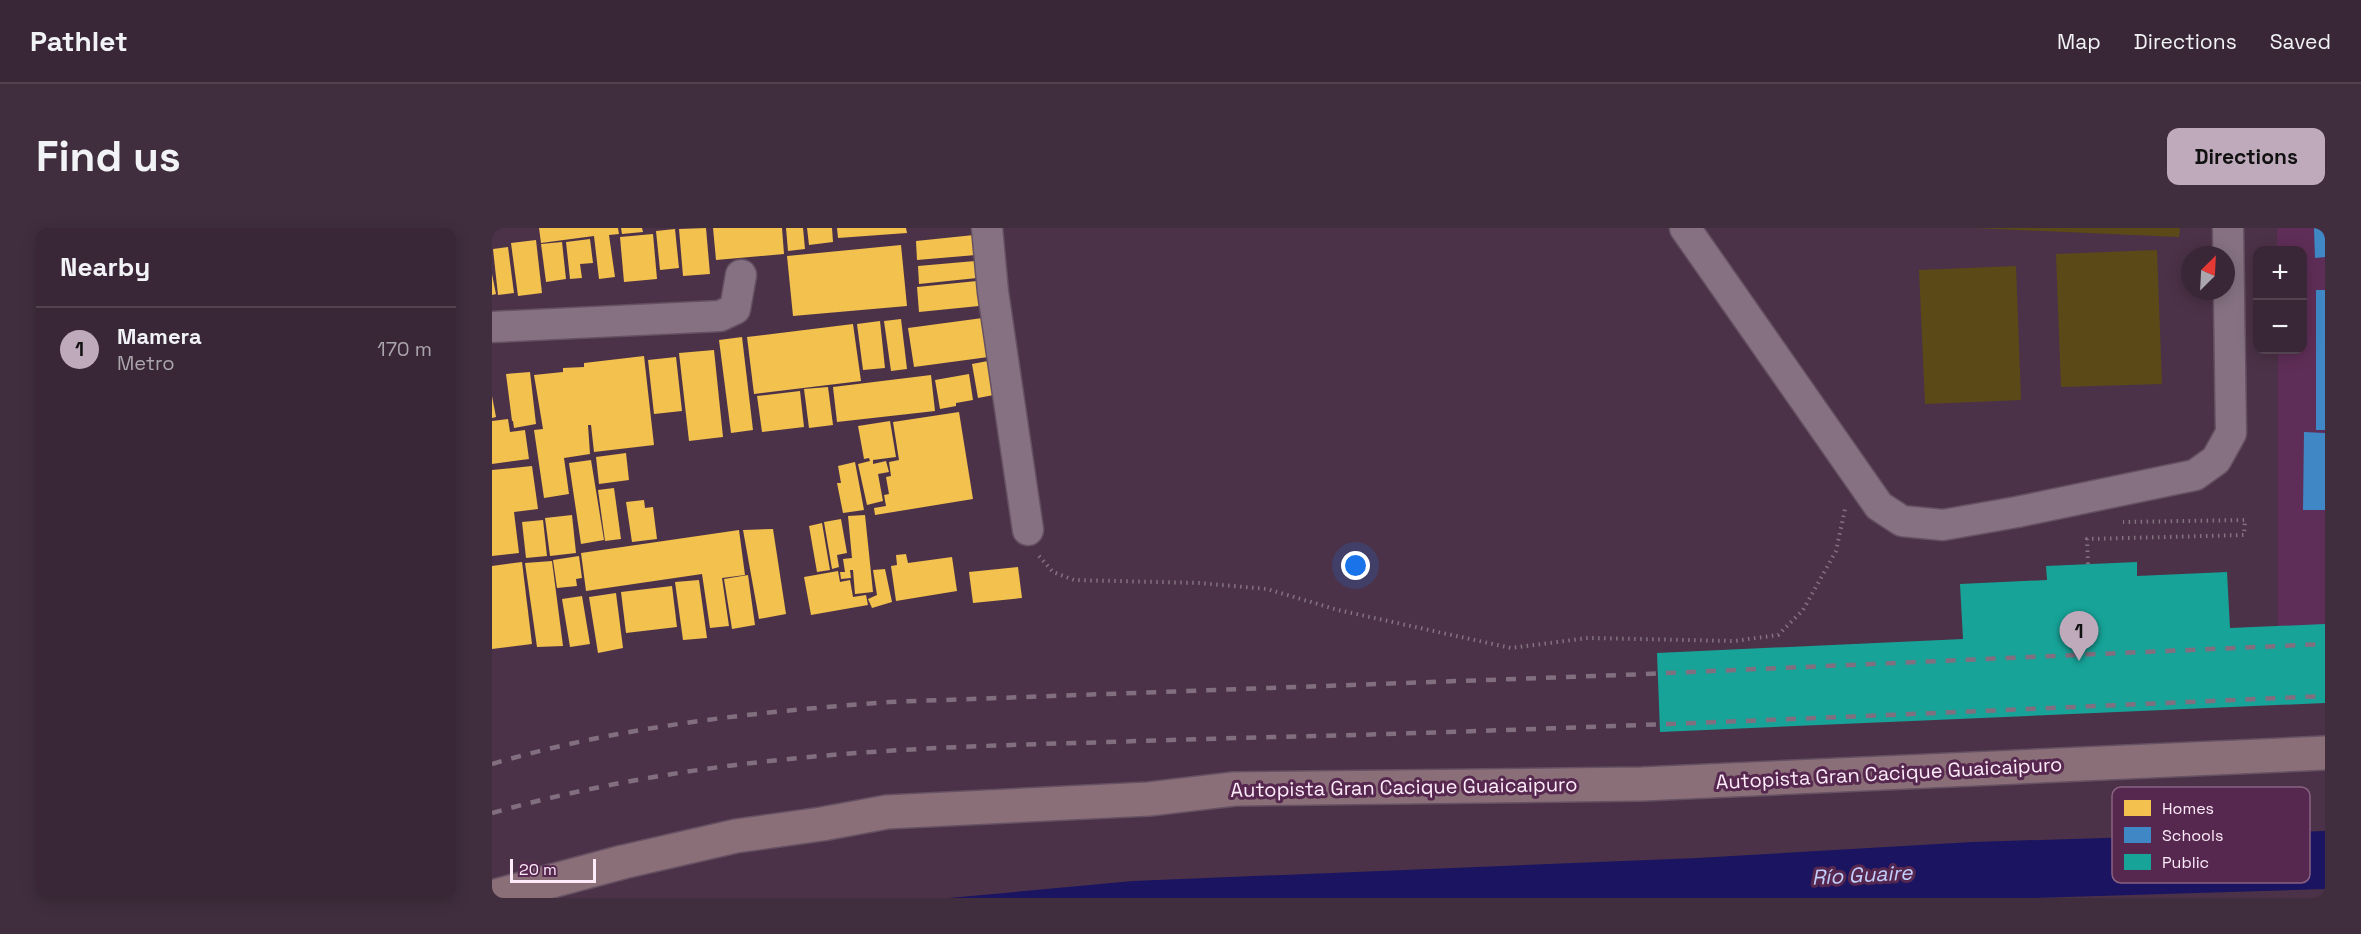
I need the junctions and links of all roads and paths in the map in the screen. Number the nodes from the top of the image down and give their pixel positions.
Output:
1 (987, 228) edge
2 (1685, 228) edge
3 (2228, 228) edge
4 (741, 276) dead end
5 (492, 327) edge
6 (1853, 468) junction
7 (2102, 495) junction
8 (1028, 530) joint
9 (2088, 564) dead end
10 (2325, 753) edge
11 (492, 897) edge

1 - 8 street
2 - 6 street
3 - 7 street
4 - 5 street
6 - 7 street
6 - 8 path
7 - 9 path
10 - 11 highway, Autopista Gran Cacique Guaicaipuro

